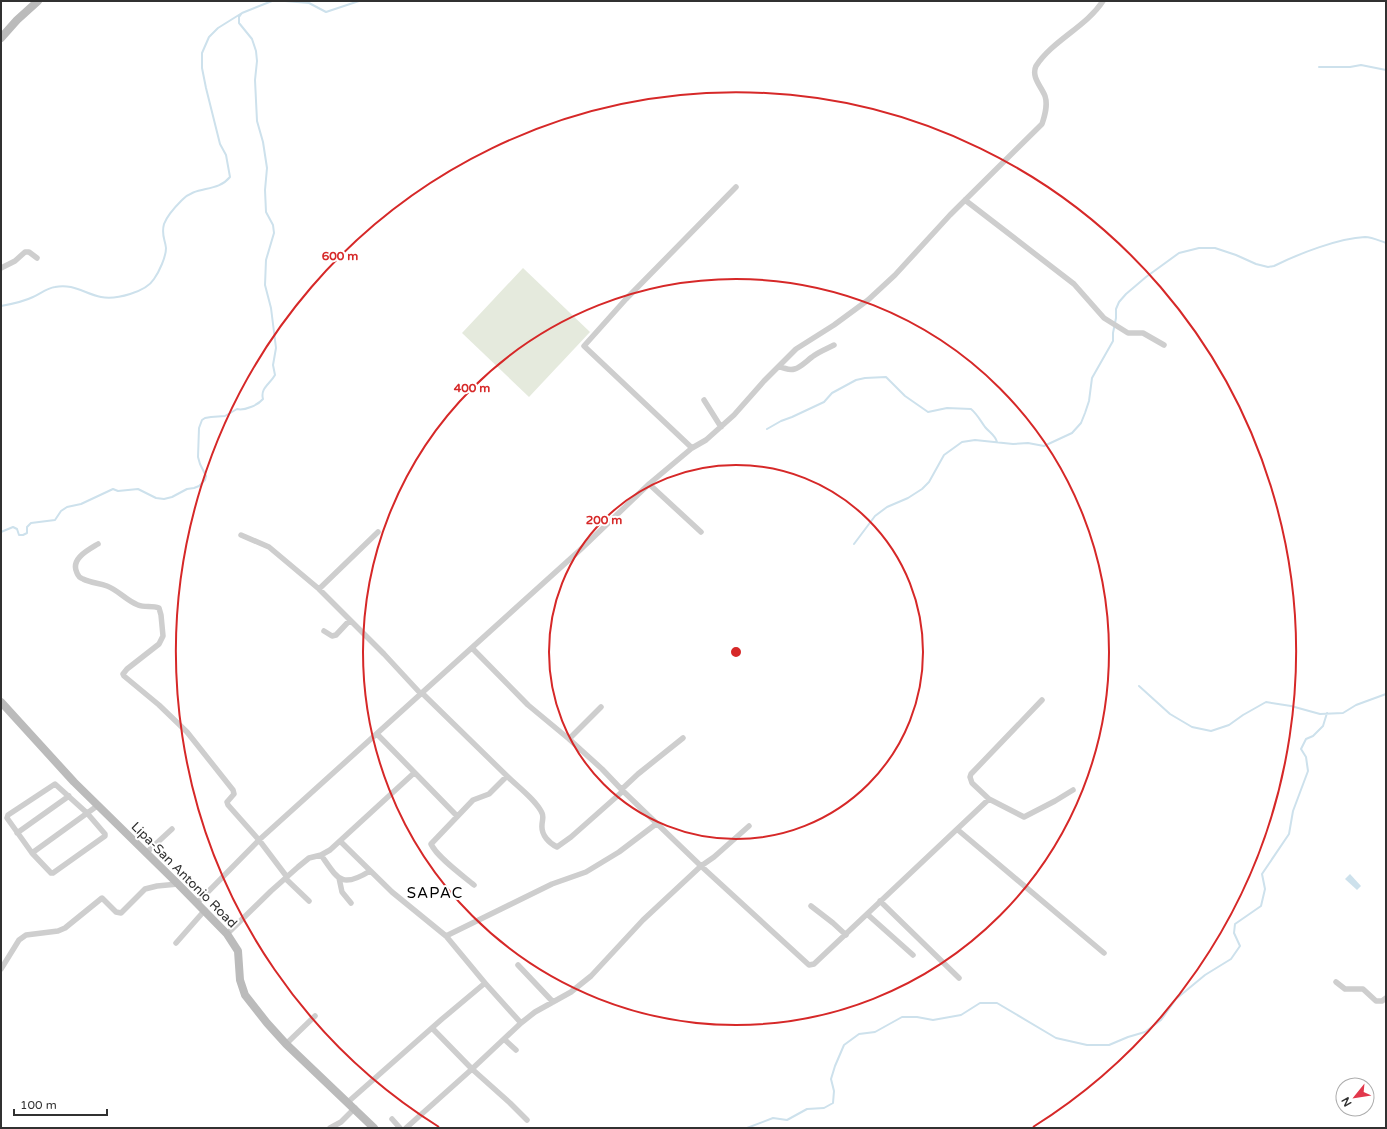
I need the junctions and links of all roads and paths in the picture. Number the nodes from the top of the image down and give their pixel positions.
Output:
1 (38, 1) edge
2 (1103, 1) edge
3 (1, 38) edge
4 (736, 187) dead end
5 (965, 200) junction
6 (37, 258) dead end
7 (1, 268) edge
8 (834, 345) dead end
9 (1164, 345) dead end
10 (779, 366) junction
11 (704, 400) dead end
12 (721, 427) junction
13 (692, 448) junction
14 (649, 484) junction
15 (378, 532) dead end
16 (701, 532) dead end
17 (241, 535) dead end
18 (98, 544) dead end
19 (319, 589) junction
20 (350, 620) junction
21 (324, 631) dead end
22 (472, 648) junction
23 (421, 694) junction
24 (1042, 700) dead end
25 (2, 703) edge
26 (601, 707) dead end
27 (377, 734) junction
28 (683, 738) dead end
29 (569, 739) junction
30 (414, 773) junction
31 (507, 776) junction
32 (622, 790) junction
33 (1073, 790) dead end
34 (69, 796) junction
35 (989, 799) junction
36 (98, 806) junction
37 (87, 813) junction
38 (457, 816) junction
39 (656, 824) junction
40 (749, 826) dead end
41 (172, 829) dead end
42 (958, 830) junction
43 (17, 833) junction
44 (260, 840) junction
45 (340, 841) junction
46 (32, 853) junction
47 (146, 853) junction
48 (321, 855) junction
49 (700, 866) junction
50 (370, 871) junction
51 (286, 878) junction
52 (339, 878) junction
53 (178, 884) junction
54 (474, 885) dead end
55 (309, 901) dead end
56 (880, 901) junction
57 (197, 903) junction
58 (351, 903) dead end
59 (811, 906) dead end
60 (204, 910) junction
61 (867, 914) junction
62 (227, 934) junction
63 (846, 935) junction
64 (446, 936) junction
65 (176, 943) dead end
66 (1104, 953) dead end
67 (913, 955) dead end
68 (518, 965) dead end
69 (1, 969) edge
70 (959, 978) dead end
71 (1336, 982) dead end
72 (485, 983) junction
73 (1386, 998) edge
74 (553, 1002) junction
75 (315, 1016) dead end
76 (521, 1022) junction
77 (432, 1028) junction
78 (504, 1039) junction
79 (286, 1044) junction
80 (516, 1050) dead end
81 (472, 1069) junction
82 (348, 1102) junction
83 (355, 1108) junction
84 (392, 1120) dead end
85 (527, 1120) dead end
86 (330, 1128) edge
87 (374, 1128) edge
88 (400, 1128) edge
89 (406, 1128) edge

1 - 3 main road
2 - 5 street
4 - 13 street
5 - 9 street
5 - 10 street
6 - 7 street
8 - 10 street
10 - 12 street
11 - 12 street
12 - 13 street
13 - 14 street
14 - 16 street
14 - 22 street
15 - 19 street
17 - 19 street
18 - 44 street
19 - 20 street
20 - 21 street
20 - 23 street
22 - 23 street
22 - 29 street
23 - 27 street
23 - 31 street
24 - 35 street
25 - 36 main road, Lipa-San Antonio Road
26 - 29 street
27 - 30 street
27 - 44 street
28 - 32 street
29 - 32 street
30 - 38 street
30 - 45 street
31 - 32 street
31 - 38 street
32 - 39 street
33 - 35 street
34 - 37 street
34 - 43 street
34 - 43 street
35 - 42 street
36 - 37 street
36 - 47 main road, Lipa-San Antonio Road
37 - 46 street
37 - 46 street
38 - 54 street
39 - 49 street
39 - 64 street
40 - 49 street
41 - 47 street
42 - 56 street
42 - 66 street
43 - 46 street
44 - 51 street
44 - 57 street
45 - 48 street
45 - 50 street
47 - 53 main road, Lipa-San Antonio Road
48 - 51 street
48 - 52 street
49 - 63 street
49 - 74 street
50 - 52 street
50 - 64 street
51 - 55 street
51 - 62 street
52 - 58 street
53 - 57 main road, Lipa-San Antonio Road
53 - 69 street
56 - 61 street
56 - 70 street
57 - 60 main road, Lipa-San Antonio Road
59 - 63 street
60 - 62 main road, Lipa-San Antonio Road
60 - 65 street
61 - 63 street
61 - 67 street
62 - 79 main road, Lipa-San Antonio Road
64 - 72 street
68 - 74 street
71 - 73 street
72 - 76 street
72 - 77 street
74 - 76 street
75 - 79 street
76 - 78 street
77 - 81 street
77 - 82 street
78 - 80 street
78 - 81 street
79 - 82 main road, Lipa-San Antonio Road
81 - 85 street
81 - 89 street
82 - 83 main road, Lipa-San Antonio Road
83 - 86 street
83 - 87 main road, Lipa-San Antonio Road
84 - 88 street

